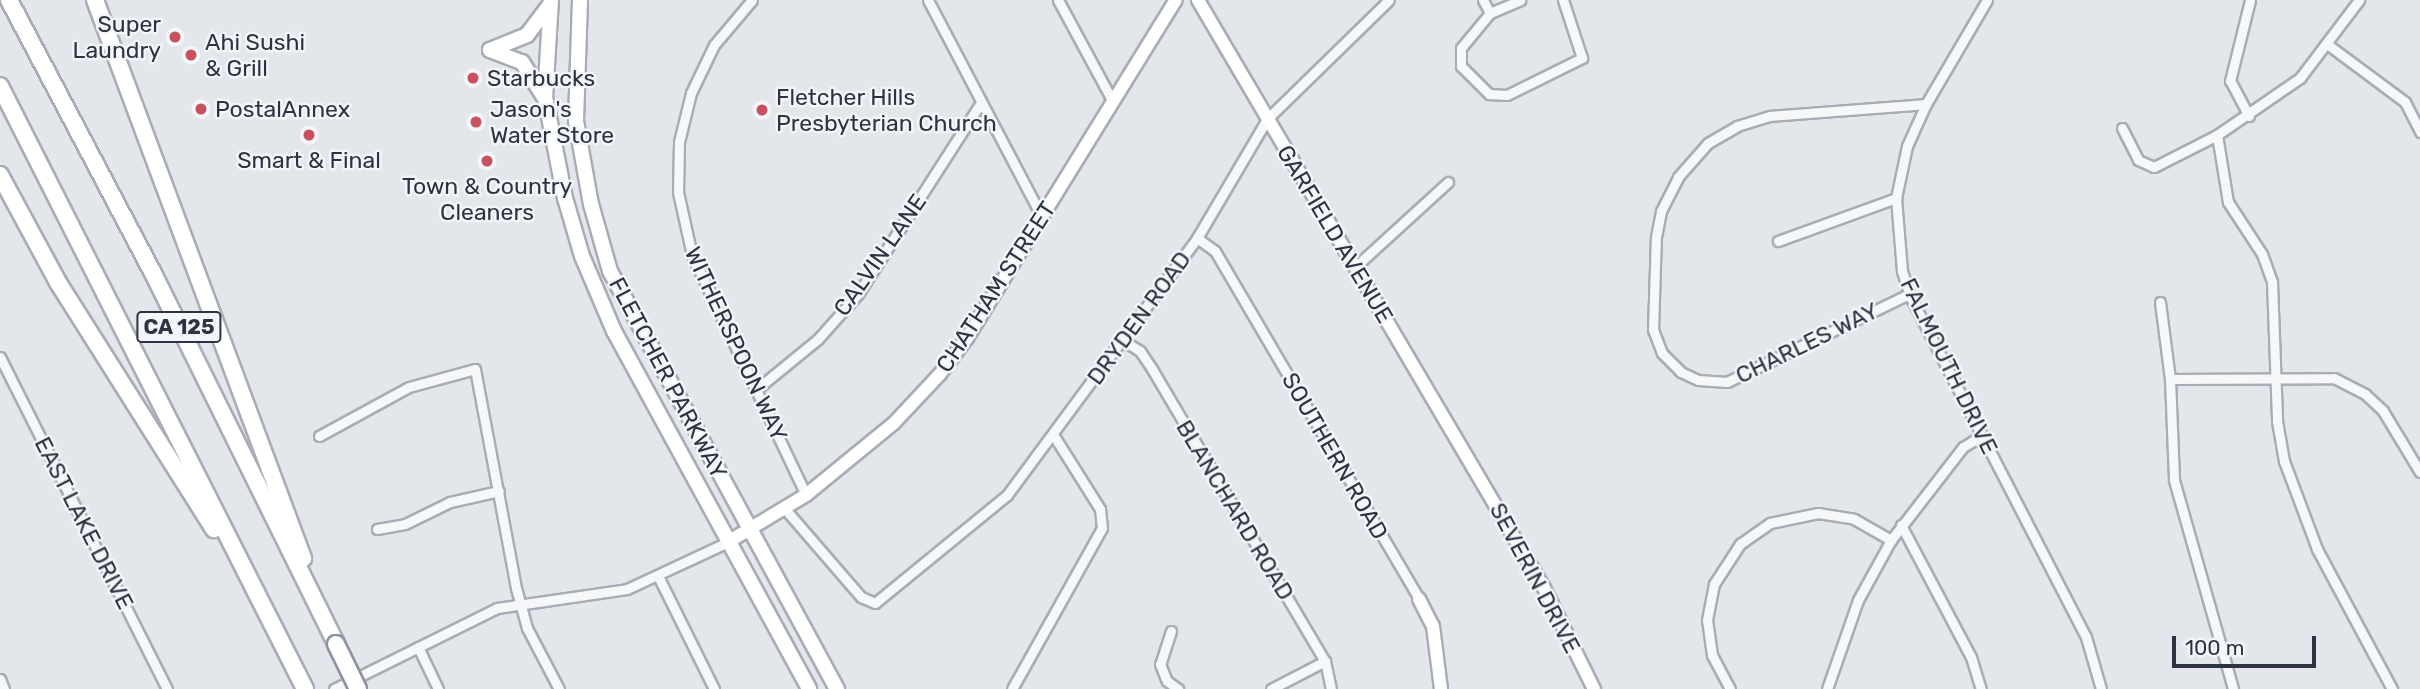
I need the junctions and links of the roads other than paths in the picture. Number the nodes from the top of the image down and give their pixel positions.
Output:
1 (9, 0) edge
2 (95, 0) edge
3 (579, 0) edge
4 (752, 0) edge
5 (929, 0) edge
6 (1058, 0) edge
7 (1176, 0) edge
8 (1198, 0) edge
9 (1389, 0) edge
10 (1483, 0) edge
11 (1520, 0) edge
12 (1563, 0) edge
13 (1987, 0) edge
14 (2250, 0) edge
15 (2359, 0) edge
16 (550, 1) edge
17 (1490, 13) junction
18 (2327, 44) junction
19 (0, 86) edge
20 (545, 97) junction
21 (1112, 100) junction
22 (980, 104) junction
23 (1926, 104) junction
24 (2249, 116) junction
25 (1267, 119) junction
26 (2122, 128) dead end
27 (2420, 132) edge
28 (2217, 135) junction
29 (0, 175) edge
30 (1448, 182) dead end
31 (1896, 198) junction
32 (1042, 217) junction
33 (1197, 238) junction
34 (1777, 240) dead end
35 (1355, 267) junction
36 (1909, 294) junction
37 (2160, 302) dead end
38 (1124, 341) junction
39 (0, 357) edge
40 (2277, 375) junction
41 (2171, 379) junction
42 (758, 388) junction
43 (319, 436) dead end
44 (1054, 436) junction
45 (1981, 436) junction
46 (1474, 467) joint
47 (2420, 472) edge
48 (499, 491) junction
49 (806, 495) junction
50 (785, 509) junction
51 (1901, 525) junction
52 (377, 529) dead end
53 (751, 529) junction
54 (1891, 541) junction
55 (728, 542) junction
56 (659, 578) junction
57 (1419, 598) joint
58 (521, 604) junction
59 (269, 616) junction
60 (1171, 631) dead end
61 (333, 638) junction
62 (418, 647) junction
63 (1325, 662) junction
64 (0, 679) edge
65 (4, 689) edge
66 (167, 689) edge
67 (305, 689) edge
68 (334, 689) edge
69 (358, 689) edge
70 (438, 689) edge
71 (559, 689) edge
72 (714, 689) edge
73 (809, 689) edge
74 (837, 689) edge
75 (1012, 689) edge
76 (1178, 689) edge
77 (1271, 689) edge
78 (1331, 689) edge
79 (1441, 689) edge
80 (1594, 689) edge
81 (1730, 689) edge
82 (1827, 689) edge
83 (1981, 689) edge
84 (2101, 689) edge
85 (2233, 689) edge
86 (2392, 689) edge

1 - 61 highway, CA 125
2 - 61 highway
3 - 53 main road, FLETCHER PARKWAY
4 - 42 street, WITHERSPOON WAY
5 - 22 street
6 - 21 street
7 - 21 street, CHATHAM STREET
8 - 25 street, GARFIELD AVENUE
9 - 25 street, DRYDEN ROAD
10 - 17 street
11 - 17 street
12 - 17 street
13 - 23 street, FALMOUTH DRIVE
14 - 24 street
15 - 18 street
16 - 20 main road, FLETCHER PARKWAY
16 - 20 main road
18 - 24 street
18 - 27 street
19 - 59 highway, CA 125
20 - 55 main road, FLETCHER PARKWAY
21 - 32 street, CHATHAM STREET
22 - 32 street
22 - 42 street, CALVIN LANE
23 - 31 street, FALMOUTH DRIVE
23 - 36 street, CHARLES WAY
24 - 28 street
25 - 33 street, DRYDEN ROAD
25 - 35 street, GARFIELD AVENUE
26 - 28 street
28 - 40 street
29 - 59 highway
30 - 35 street
31 - 34 street
31 - 36 street, FALMOUTH DRIVE
32 - 49 street, CHATHAM STREET
33 - 38 street, DRYDEN ROAD
33 - 57 street, SOUTHERN ROAD
35 - 46 street, GARFIELD AVENUE
36 - 45 street, FALMOUTH DRIVE
37 - 41 street
38 - 44 street, DRYDEN ROAD
38 - 63 street, BLANCHARD ROAD
39 - 66 street, EAST LAKE DRIVE
40 - 41 street
40 - 47 street
40 - 86 street
41 - 85 street
42 - 49 street, WITHERSPOON WAY
43 - 48 street
44 - 50 street, DRYDEN ROAD
44 - 75 street
45 - 51 street
45 - 84 street, FALMOUTH DRIVE
46 - 80 street, SEVERIN DRIVE
48 - 52 street
48 - 58 street
49 - 50 street, CHATHAM STREET
50 - 53 street, CHATHAM STREET
51 - 54 street
51 - 83 street
53 - 55 street, CHATHAM STREET
53 - 74 main road, FLETCHER PARKWAY
54 - 81 street
54 - 82 street
55 - 56 street, CHATHAM STREET
55 - 73 main road, FLETCHER PARKWAY
56 - 58 street, CHATHAM STREET
56 - 72 street
57 - 79 street, SOUTHERN ROAD
58 - 62 street, CHATHAM STREET
58 - 71 street
59 - 67 highway, CA 125
60 - 76 street
61 - 69 highway, CA 125, bridge
62 - 68 street, CHATHAM STREET
62 - 70 street
63 - 77 street
63 - 78 street, BLANCHARD ROAD
64 - 65 street

